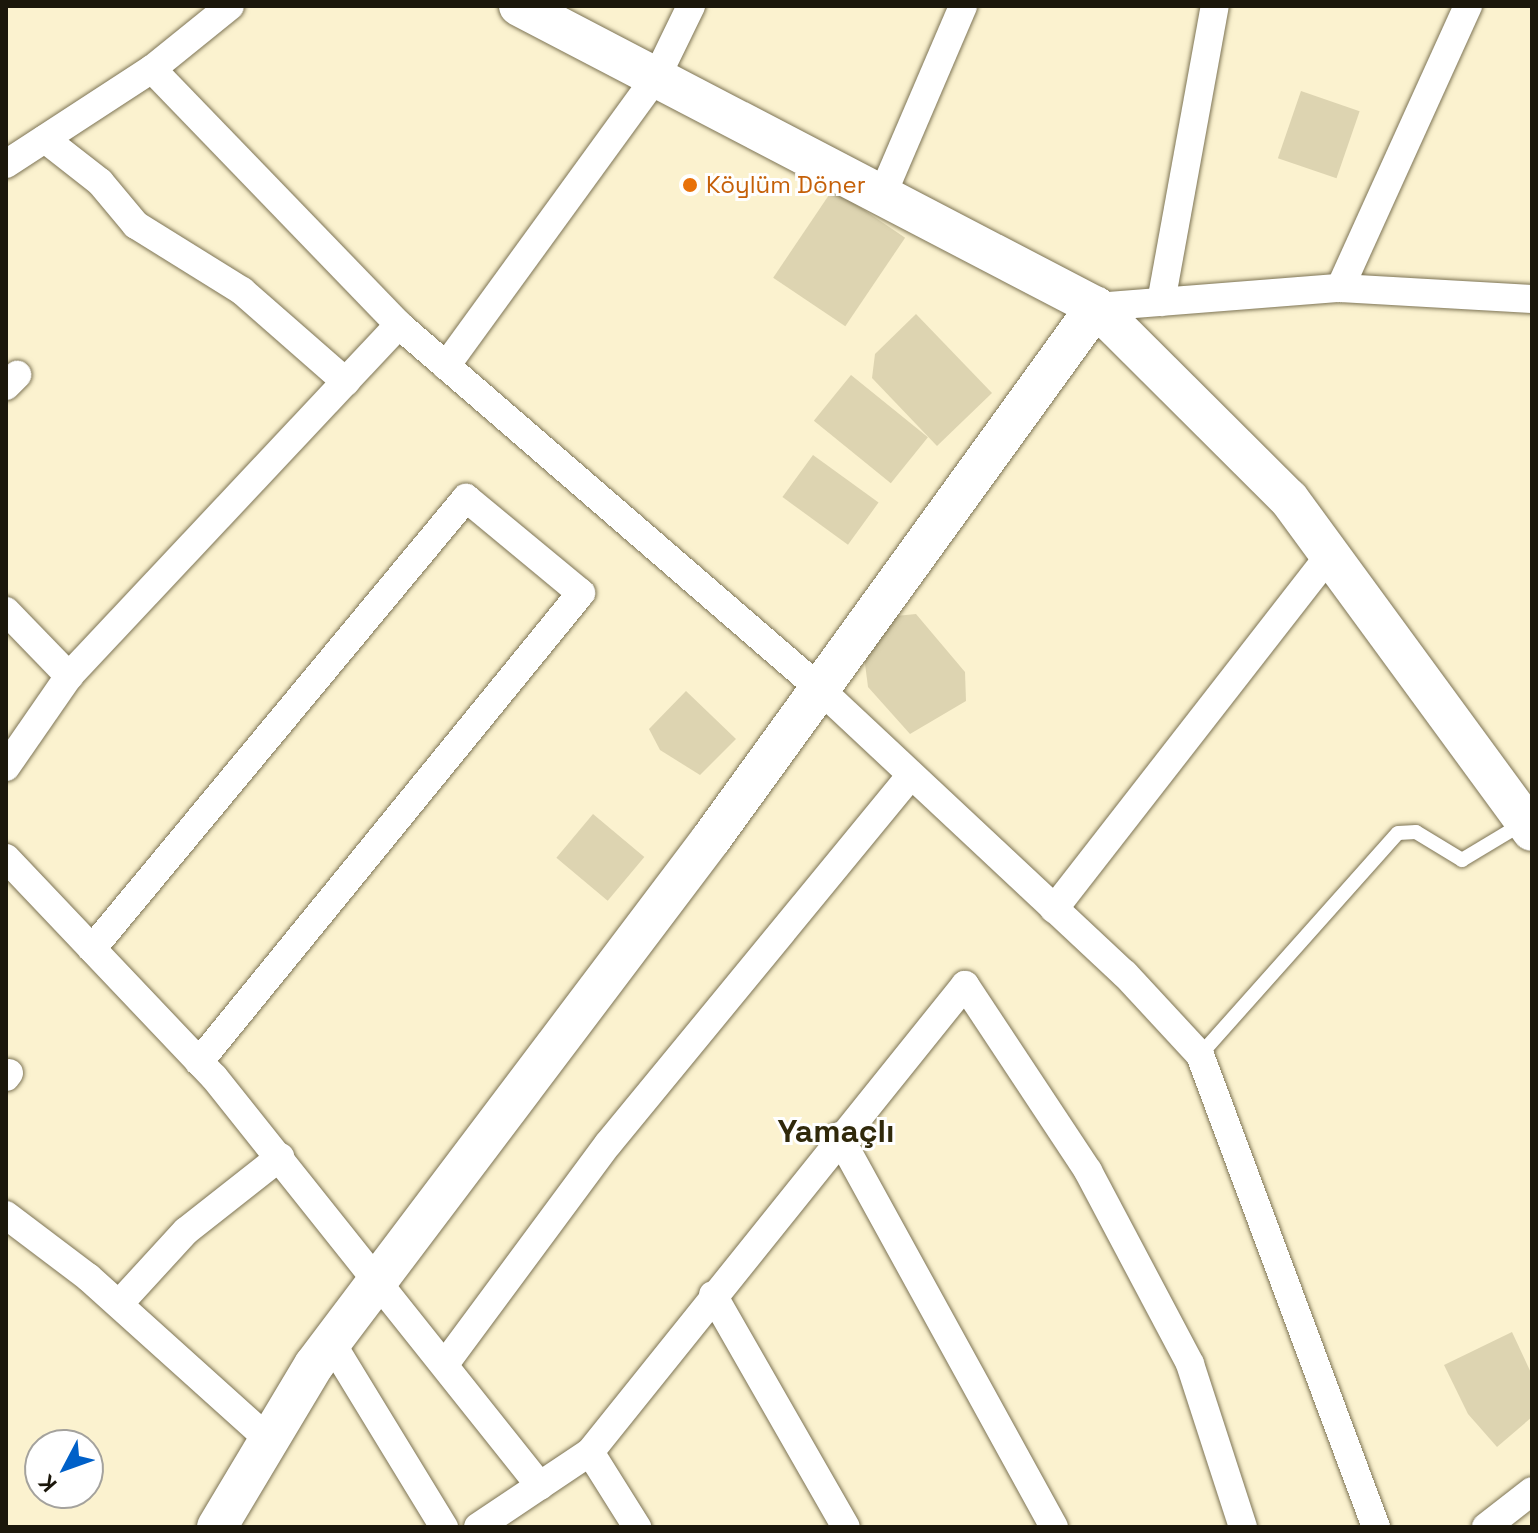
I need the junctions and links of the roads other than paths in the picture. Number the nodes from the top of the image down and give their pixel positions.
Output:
1 (230, 6) edge
2 (519, 6) edge
3 (691, 6) edge
4 (963, 6) edge
5 (1215, 6) edge
6 (1468, 6) edge
7 (152, 69) junction
8 (657, 76) junction
9 (45, 139) junction
10 (6, 164) edge
11 (883, 193) junction
12 (1340, 288) junction
13 (1532, 299) edge
14 (1161, 302) junction
15 (1096, 307) junction
16 (399, 325) junction
17 (446, 366) junction
18 (346, 382) junction
19 (1330, 554) junction
20 (6, 611) edge
21 (69, 676) junction
22 (820, 689) junction
23 (6, 767) edge
24 (910, 776) junction
25 (1529, 826) edge
26 (6, 858) edge
27 (1054, 909) junction
28 (92, 949) junction
29 (1200, 1055) junction
30 (199, 1062) junction
31 (839, 1136) junction
32 (280, 1157) junction
33 (6, 1215) edge
34 (380, 1278) junction
35 (713, 1295) junction
36 (119, 1304) junction
37 (331, 1342) junction
38 (445, 1364) junction
39 (268, 1439) junction
40 (590, 1452) junction
41 (540, 1486) junction
42 (1532, 1491) edge
43 (1491, 1526) edge
44 (217, 1527) edge
45 (444, 1527) edge
46 (478, 1527) edge
47 (637, 1527) edge
48 (846, 1527) edge
49 (1054, 1527) edge
50 (1243, 1527) edge
51 (1376, 1527) edge

1 - 7 street
2 - 8 main road
3 - 8 street
4 - 11 street
5 - 14 street
6 - 12 street
7 - 9 street
7 - 16 street
8 - 11 main road
8 - 17 street
9 - 10 street
9 - 18 street
11 - 15 main road
12 - 13 street
12 - 14 street
14 - 15 street
15 - 19 main road
15 - 22 main road
16 - 17 street
16 - 18 street
17 - 22 street
18 - 21 street
19 - 25 main road
19 - 27 street
20 - 21 street
21 - 23 street
22 - 24 street
22 - 34 main road
24 - 27 street
24 - 38 street
25 - 29 lane
26 - 28 street
27 - 29 street
28 - 30 street
28 - 30 street
29 - 51 street
30 - 32 street
31 - 35 street
31 - 49 street
31 - 50 street
32 - 34 street
32 - 36 street
33 - 36 street
34 - 37 main road
34 - 38 street
35 - 40 street
35 - 48 street
36 - 39 street
37 - 39 main road
37 - 45 street
38 - 41 street
39 - 44 main road
40 - 41 street
40 - 47 street
41 - 46 street
42 - 43 street

